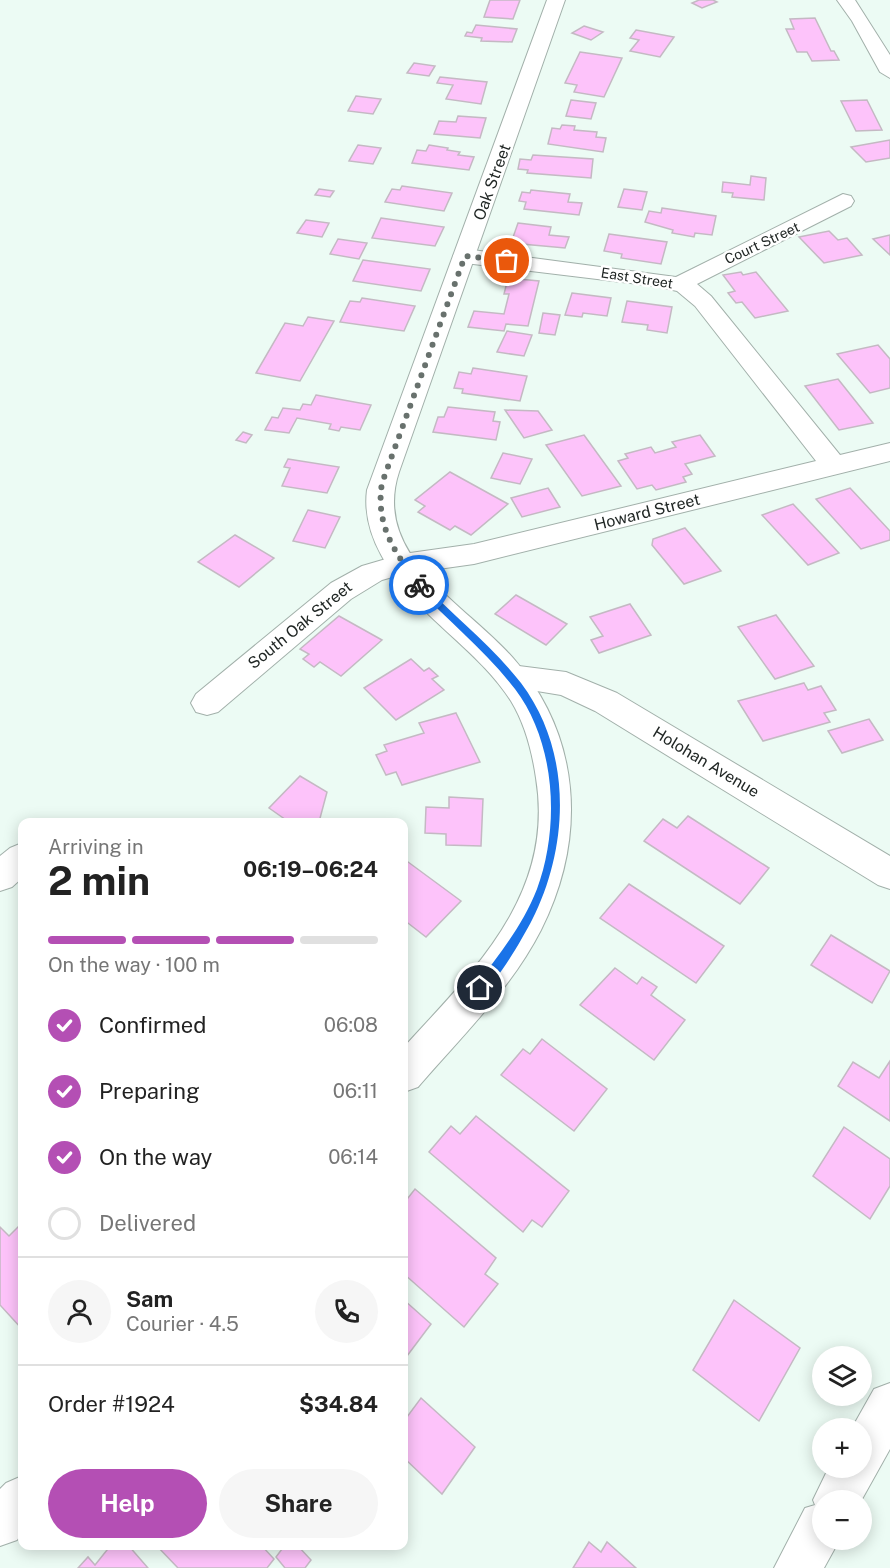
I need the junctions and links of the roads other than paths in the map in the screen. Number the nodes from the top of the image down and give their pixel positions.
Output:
1 (556, 0) edge
2 (846, 0) edge
3 (890, 72) edge
4 (843, 201) dead end
5 (465, 256) junction
6 (680, 285) junction
7 (890, 452) edge
8 (834, 466) junction
9 (404, 564) junction
10 (511, 677) junction
11 (207, 703) dead end
12 (18, 861) edge
13 (890, 874) edge
14 (0, 876) edge
15 (408, 1069) edge
16 (890, 1405) edge
17 (872, 1437) edge
18 (18, 1503) edge
19 (0, 1523) edge
20 (812, 1543) edge
21 (798, 1568) edge

1 - 5 street, Oak Street
2 - 3 street
4 - 6 street, Court Street
5 - 6 street, East Street
5 - 9 street, Oak Street
6 - 8 street, East Street
7 - 8 street, Howard Street
8 - 9 street, Howard Street
9 - 10 street, Oak Street
9 - 11 street, South Oak Street
10 - 13 street, Holohan Avenue
10 - 15 street, Oak Street
12 - 14 street
16 - 17 street
18 - 19 street
20 - 21 street

